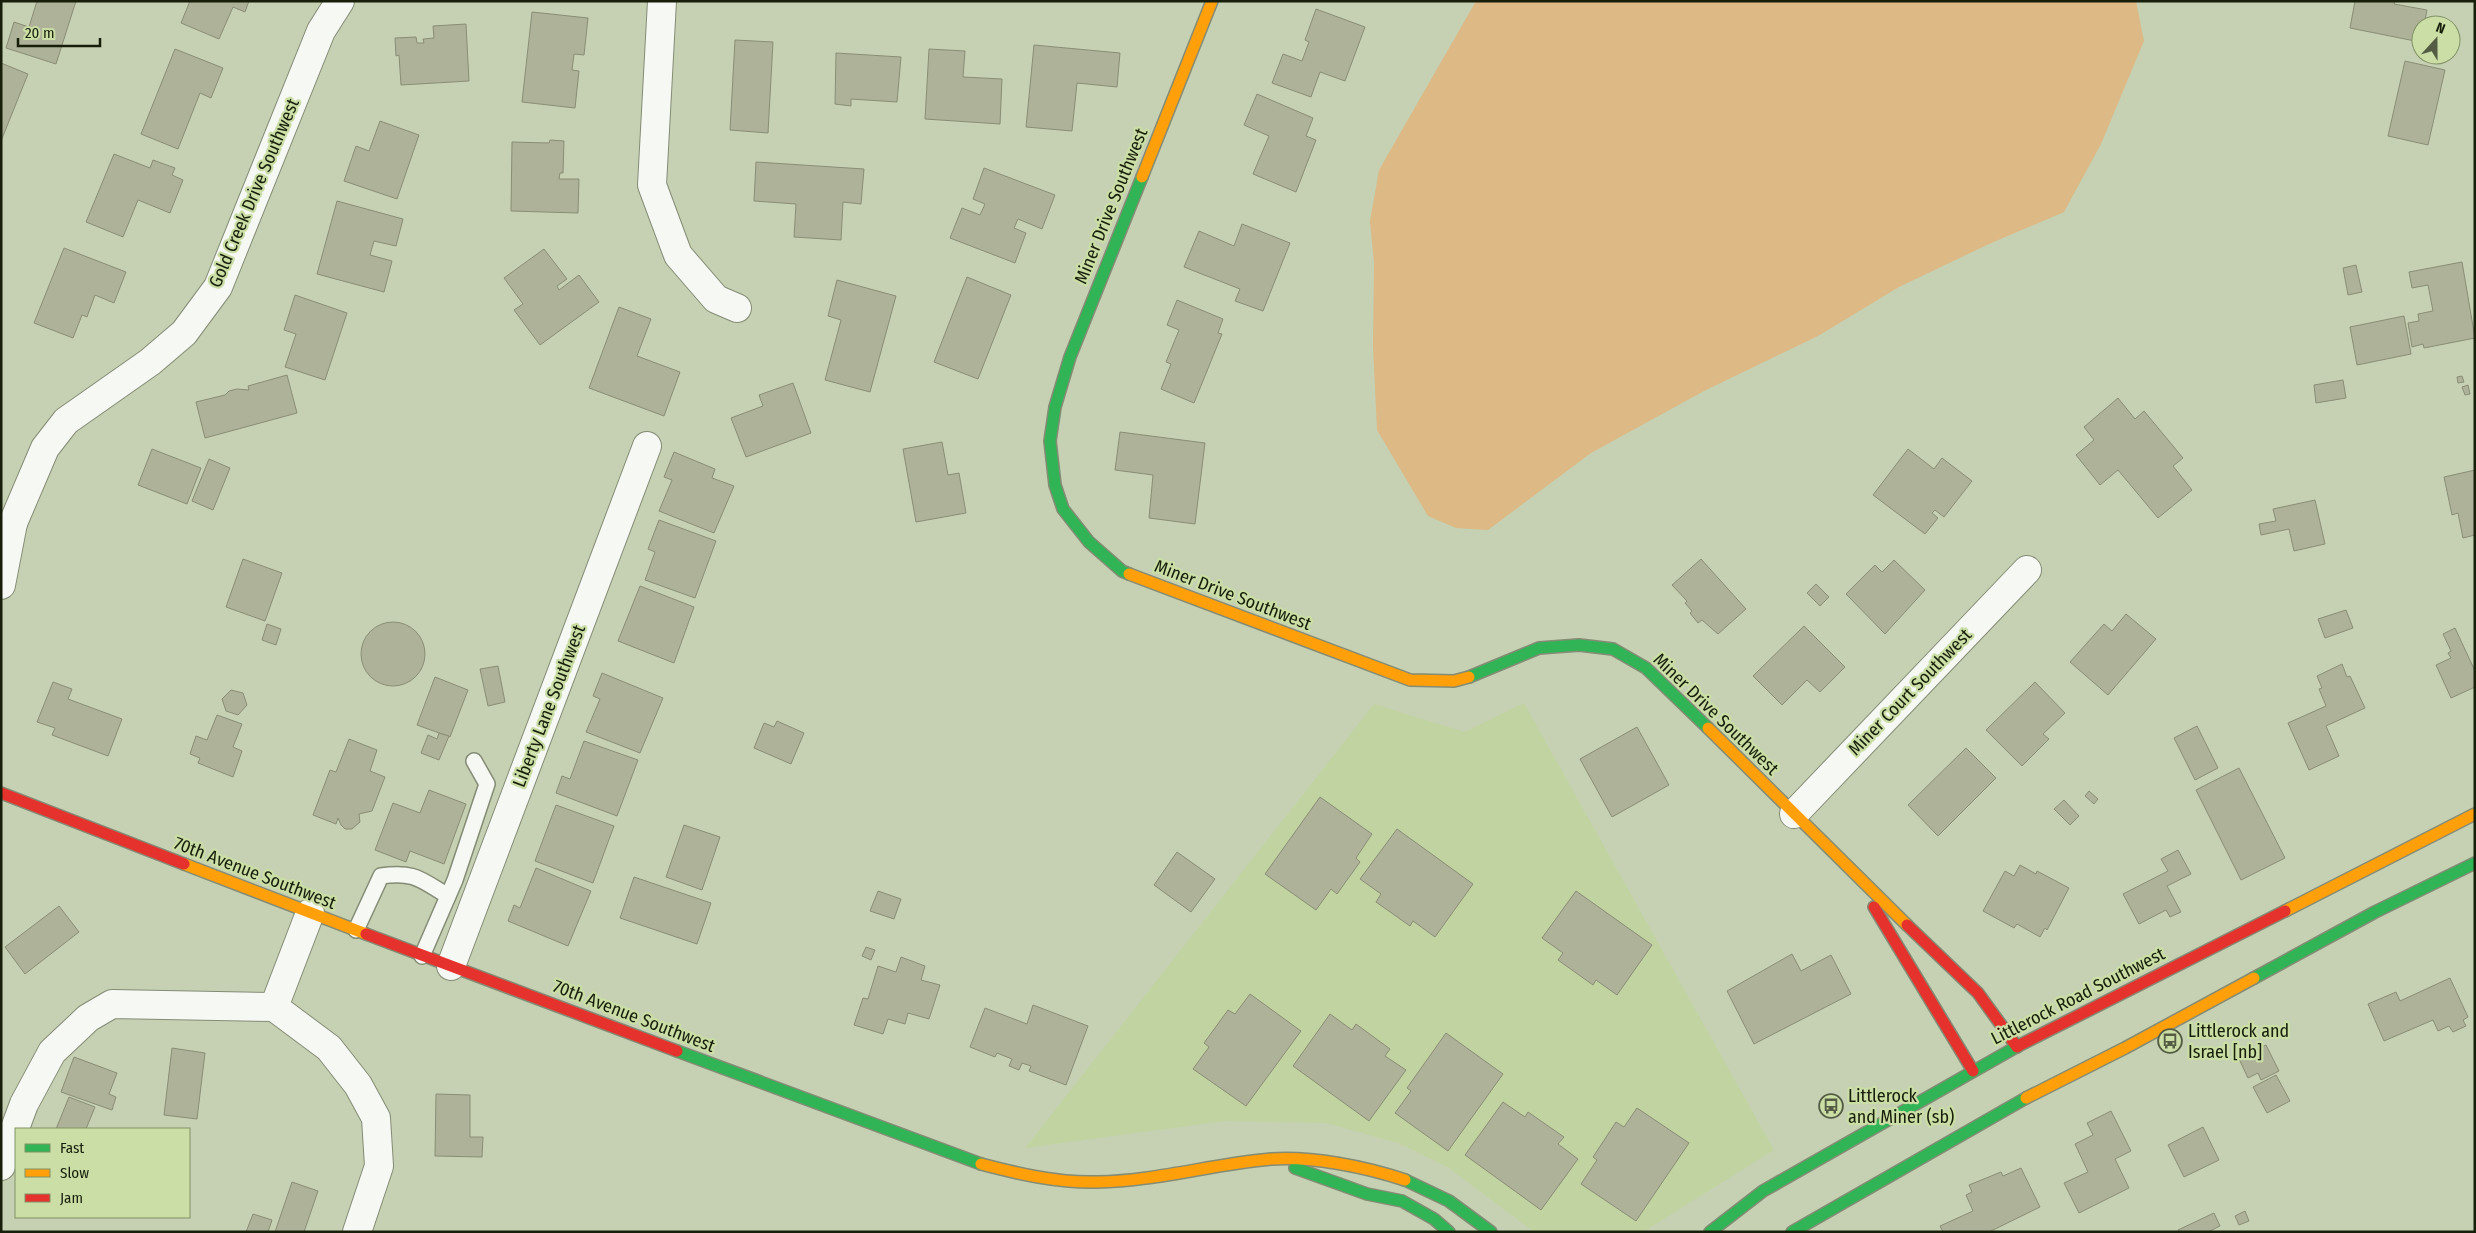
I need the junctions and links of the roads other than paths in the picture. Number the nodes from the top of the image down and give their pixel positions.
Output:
1 (340, 1) edge
2 (662, 1) edge
3 (1212, 1) edge
4 (737, 308) dead end
5 (647, 446) dead end
6 (7, 534) edge
7 (2027, 570) dead end
8 (1, 585) edge
9 (474, 761) dead end
10 (1, 793) edge
11 (1794, 814) junction
12 (2475, 814) edge
13 (2475, 863) edge
14 (1854, 876) junction
15 (448, 896) junction
16 (310, 913) junction
17 (356, 930) junction
18 (422, 956) junction
19 (451, 966) junction
20 (274, 1007) junction
21 (2017, 1047) junction
22 (1973, 1071) junction
23 (15, 1128) edge
24 (15, 1128) edge
25 (1271, 1159) junction
26 (1, 1166) edge
27 (1367, 1194) junction
28 (1390, 1210) dead end
29 (357, 1232) edge
30 (1449, 1232) edge
31 (1491, 1232) edge
32 (1710, 1232) edge
33 (1792, 1232) edge

1 - 6 street, Gold Creek Drive Southwest
2 - 4 street
3 - 11 street, Miner Drive Southwest
5 - 19 street, Liberty Lane Southwest
6 - 8 street, Gold Creek Drive Southwest
7 - 11 street, Miner Court Southwest
9 - 15 lane
10 - 16 street, 70th Avenue Southwest
11 - 14 street, Miner Drive Southwest
12 - 21 street, Littlerock Road Southwest
13 - 33 street
14 - 21 street, Miner Drive Southwest
14 - 22 street, Miner Drive Southwest
15 - 17 lane
15 - 18 lane
16 - 17 street, 70th Avenue Southwest
16 - 20 street
17 - 18 street, 70th Avenue Southwest
18 - 19 street, 70th Avenue Southwest
19 - 25 street, 70th Avenue Southwest
20 - 23 street
20 - 29 street
21 - 22 street, Littlerock Road Southwest
22 - 32 street, Littlerock Road Southwest
24 - 26 street
25 - 27 street, 70th Avenue Southwest
25 - 31 street, 70th Avenue Southwest
27 - 28 street
27 - 30 street, 70th Avenue Southwest

